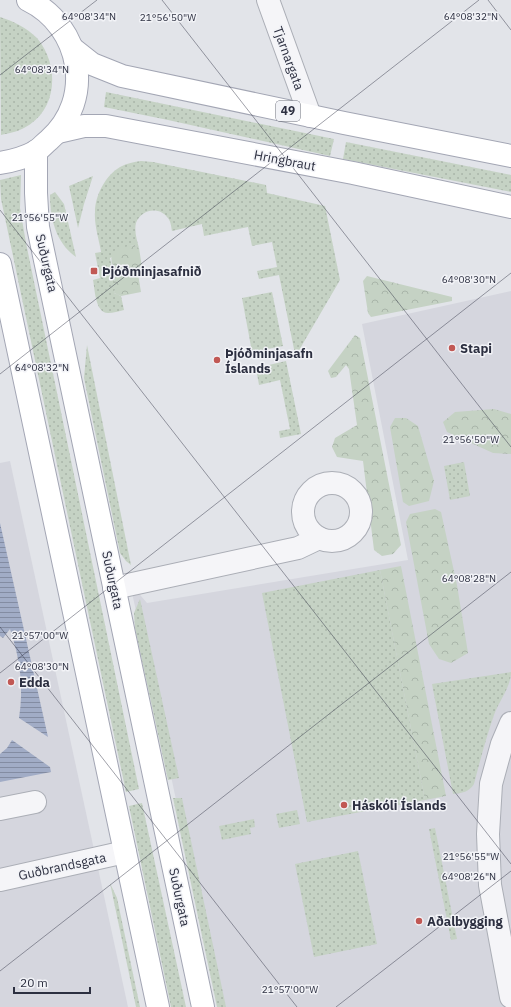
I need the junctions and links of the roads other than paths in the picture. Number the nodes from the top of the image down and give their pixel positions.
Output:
1 (28, 0) edge
2 (268, 0) edge
3 (72, 49) junction
4 (310, 116) junction
5 (58, 132) junction
6 (36, 151) junction
7 (511, 156) edge
8 (0, 163) edge
9 (511, 207) edge
10 (0, 264) edge
11 (319, 538) dead end
12 (114, 588) junction
13 (511, 723) edge
14 (35, 802) dead end
15 (0, 809) edge
16 (125, 852) junction
17 (0, 880) edge
18 (511, 997) edge
19 (158, 1007) edge
20 (203, 1007) edge

1 - 3 main road, 49
2 - 4 street, Tjarnargata
3 - 4 main road, 49
3 - 5 main road, 49
4 - 7 main road, 49
5 - 6 main road, 49
5 - 9 main road, Hringbraut / 49
6 - 8 main road, 49
6 - 12 main road, Suðurgata
10 - 16 main road
11 - 12 street
12 - 20 main road, Suðurgata
13 - 18 street
14 - 15 street
16 - 17 street, Guðbrandsgata
16 - 19 main road

